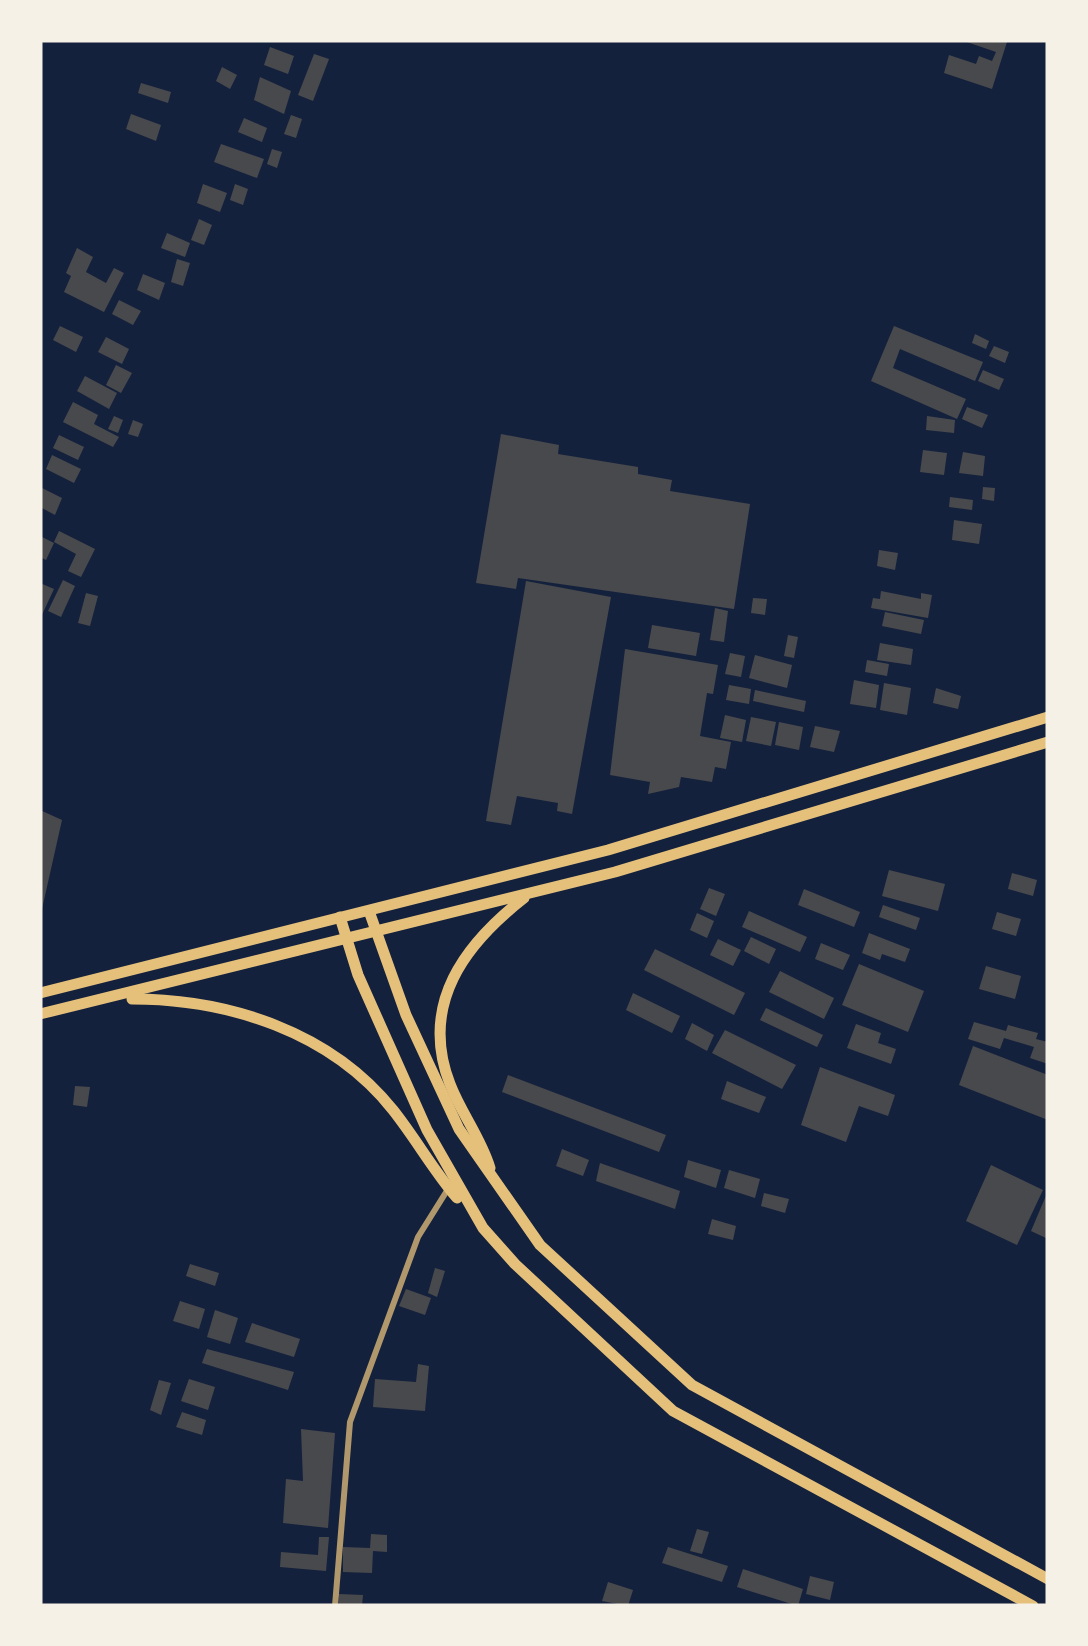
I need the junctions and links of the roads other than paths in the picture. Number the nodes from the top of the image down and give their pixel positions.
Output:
1 (1048, 717) edge
2 (1048, 742) edge
3 (530, 894) junction
4 (369, 911) junction
5 (340, 918) junction
6 (375, 932) junction
7 (346, 940) junction
8 (44, 992) edge
9 (108, 999) junction
10 (42, 1014) edge
11 (496, 1186) junction
12 (448, 1188) junction
13 (483, 1228) junction
14 (1048, 1578) edge
15 (336, 1606) edge
16 (1033, 1606) edge

1 - 4 main road
2 - 3 main road
3 - 6 main road
3 - 11 main road
4 - 5 main road
4 - 6 main road
5 - 7 main road
5 - 8 main road
6 - 7 main road
6 - 11 main road
7 - 9 main road
7 - 13 main road
9 - 10 main road
9 - 12 main road
11 - 14 main road
12 - 13 main road
12 - 15 street
13 - 16 main road

